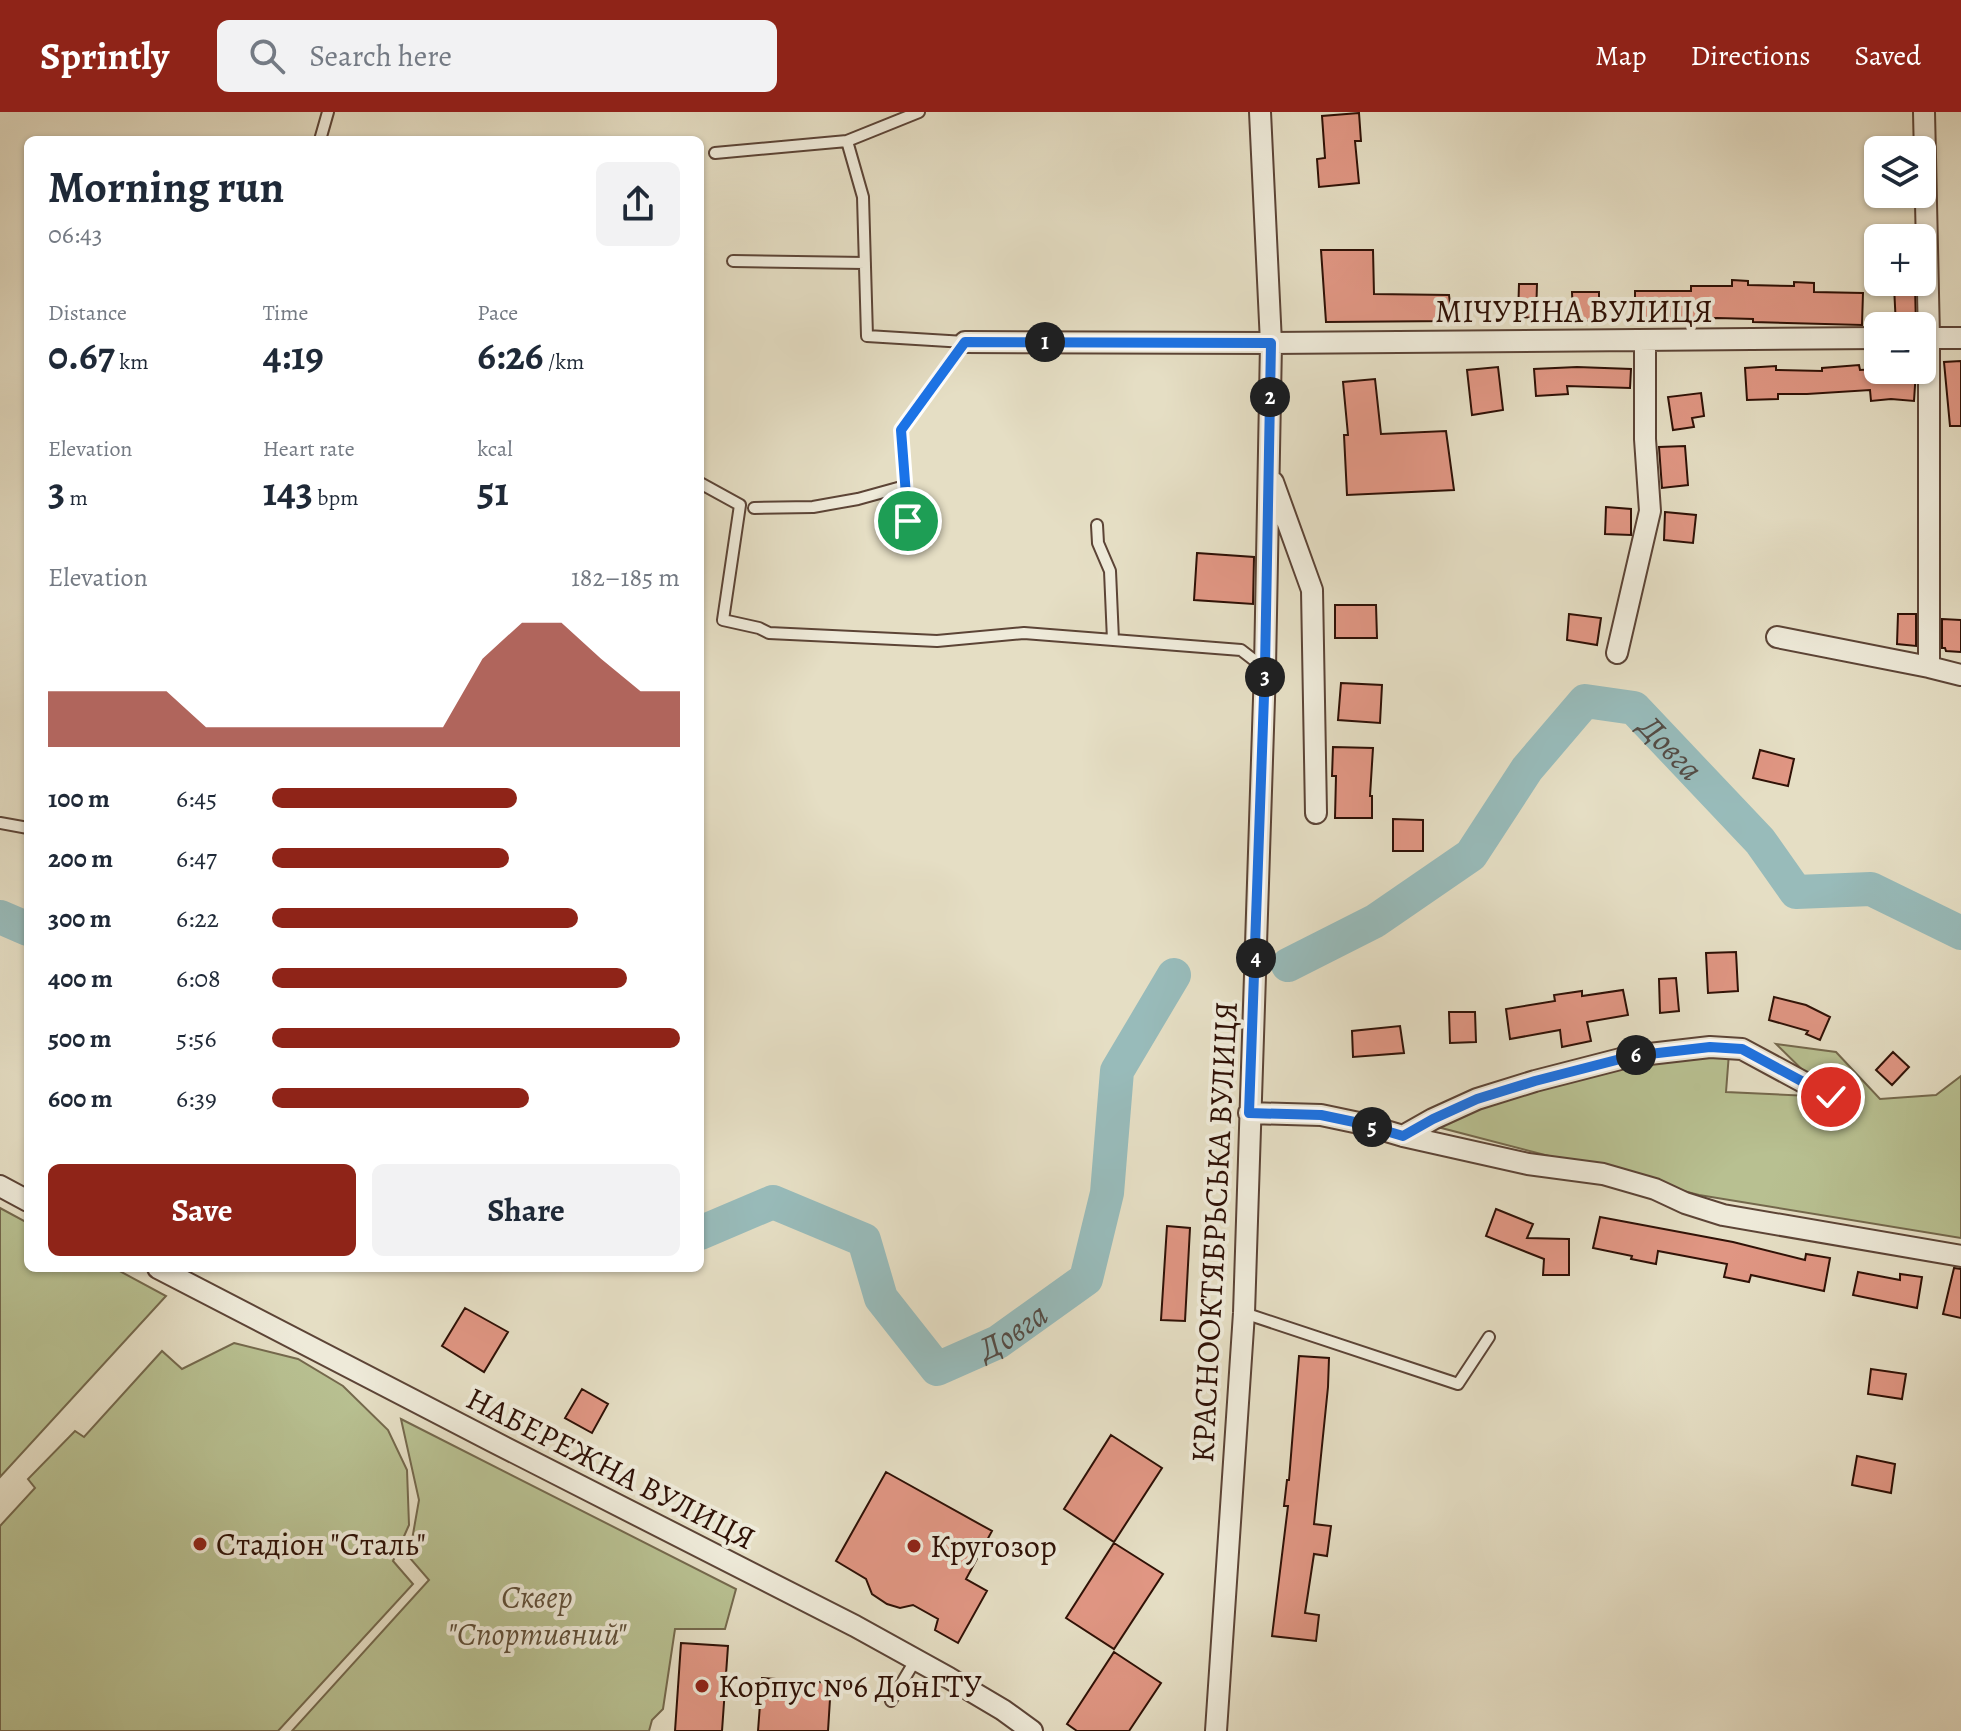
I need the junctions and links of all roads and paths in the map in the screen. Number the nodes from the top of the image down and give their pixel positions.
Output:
1 (328, 112) edge
2 (919, 112) edge
3 (1259, 112) edge
4 (1924, 112) edge
5 (321, 136) edge
6 (847, 141) junction
7 (715, 153) dead end
8 (733, 261) dead end
9 (865, 263) junction
10 (1926, 312) edge
11 (1864, 338) edge
12 (1936, 338) edge
13 (1961, 338) edge
14 (1645, 340) junction
15 (965, 342) junction
16 (1271, 343) junction
17 (1926, 384) edge
18 (1269, 471) junction
19 (704, 485) edge
20 (905, 486) junction
21 (754, 508) dead end
22 (908, 521) dead end
23 (1097, 525) dead end
24 (1777, 637) dead end
25 (1113, 640) junction
26 (1617, 653) dead end
27 (1929, 667) junction
28 (1265, 668) junction
29 (1961, 675) edge
30 (1316, 813) dead end
31 (0, 823) edge
32 (24, 827) edge
33 (1831, 1097) dead end
34 (1249, 1113) junction
35 (1403, 1136) junction
36 (0, 1186) edge
37 (24, 1199) edge
38 (1961, 1256) edge
39 (166, 1272) edge
40 (1244, 1313) junction
41 (1489, 1337) dead end
42 (916, 1659) junction
43 (891, 1701) dead end
44 (1032, 1731) edge
45 (1216, 1731) edge

1 - 5 lane
2 - 6 lane
3 - 16 street, КРАСНООКТЯБРЬСЬКА ВУЛИЦЯ
4 - 10 street
6 - 7 lane
6 - 9 lane
8 - 9 lane
9 - 15 lane
11 - 14 street, МІЧУРІНА ВУЛИЦЯ
12 - 13 street
14 - 16 street, МІЧУРІНА ВУЛИЦЯ
14 - 26 street
15 - 16 street, МІЧУРІНА ВУЛИЦЯ
15 - 20 lane
16 - 18 street, КРАСНООКТЯБРЬСЬКА ВУЛИЦЯ
17 - 27 street
18 - 28 street, КРАСНООКТЯБРЬСЬКА ВУЛИЦЯ
18 - 30 street
19 - 25 lane
20 - 21 lane
20 - 22 lane
23 - 25 lane
24 - 27 street
25 - 28 lane
27 - 29 street
28 - 34 street, КРАСНООКТЯБРЬСЬКА ВУЛИЦЯ
31 - 32 lane
33 - 35 street
34 - 35 street
34 - 40 street, КРАСНООКТЯБРЬСЬКА ВУЛИЦЯ
35 - 38 street
36 - 37 street
39 - 42 street, НАБЕРЕЖНА ВУЛИЦЯ
40 - 41 lane
40 - 45 street, КРАСНООКТЯБРЬСЬКА ВУЛИЦЯ
42 - 43 lane
42 - 44 street, НАБЕРЕЖНА ВУЛИЦЯ

